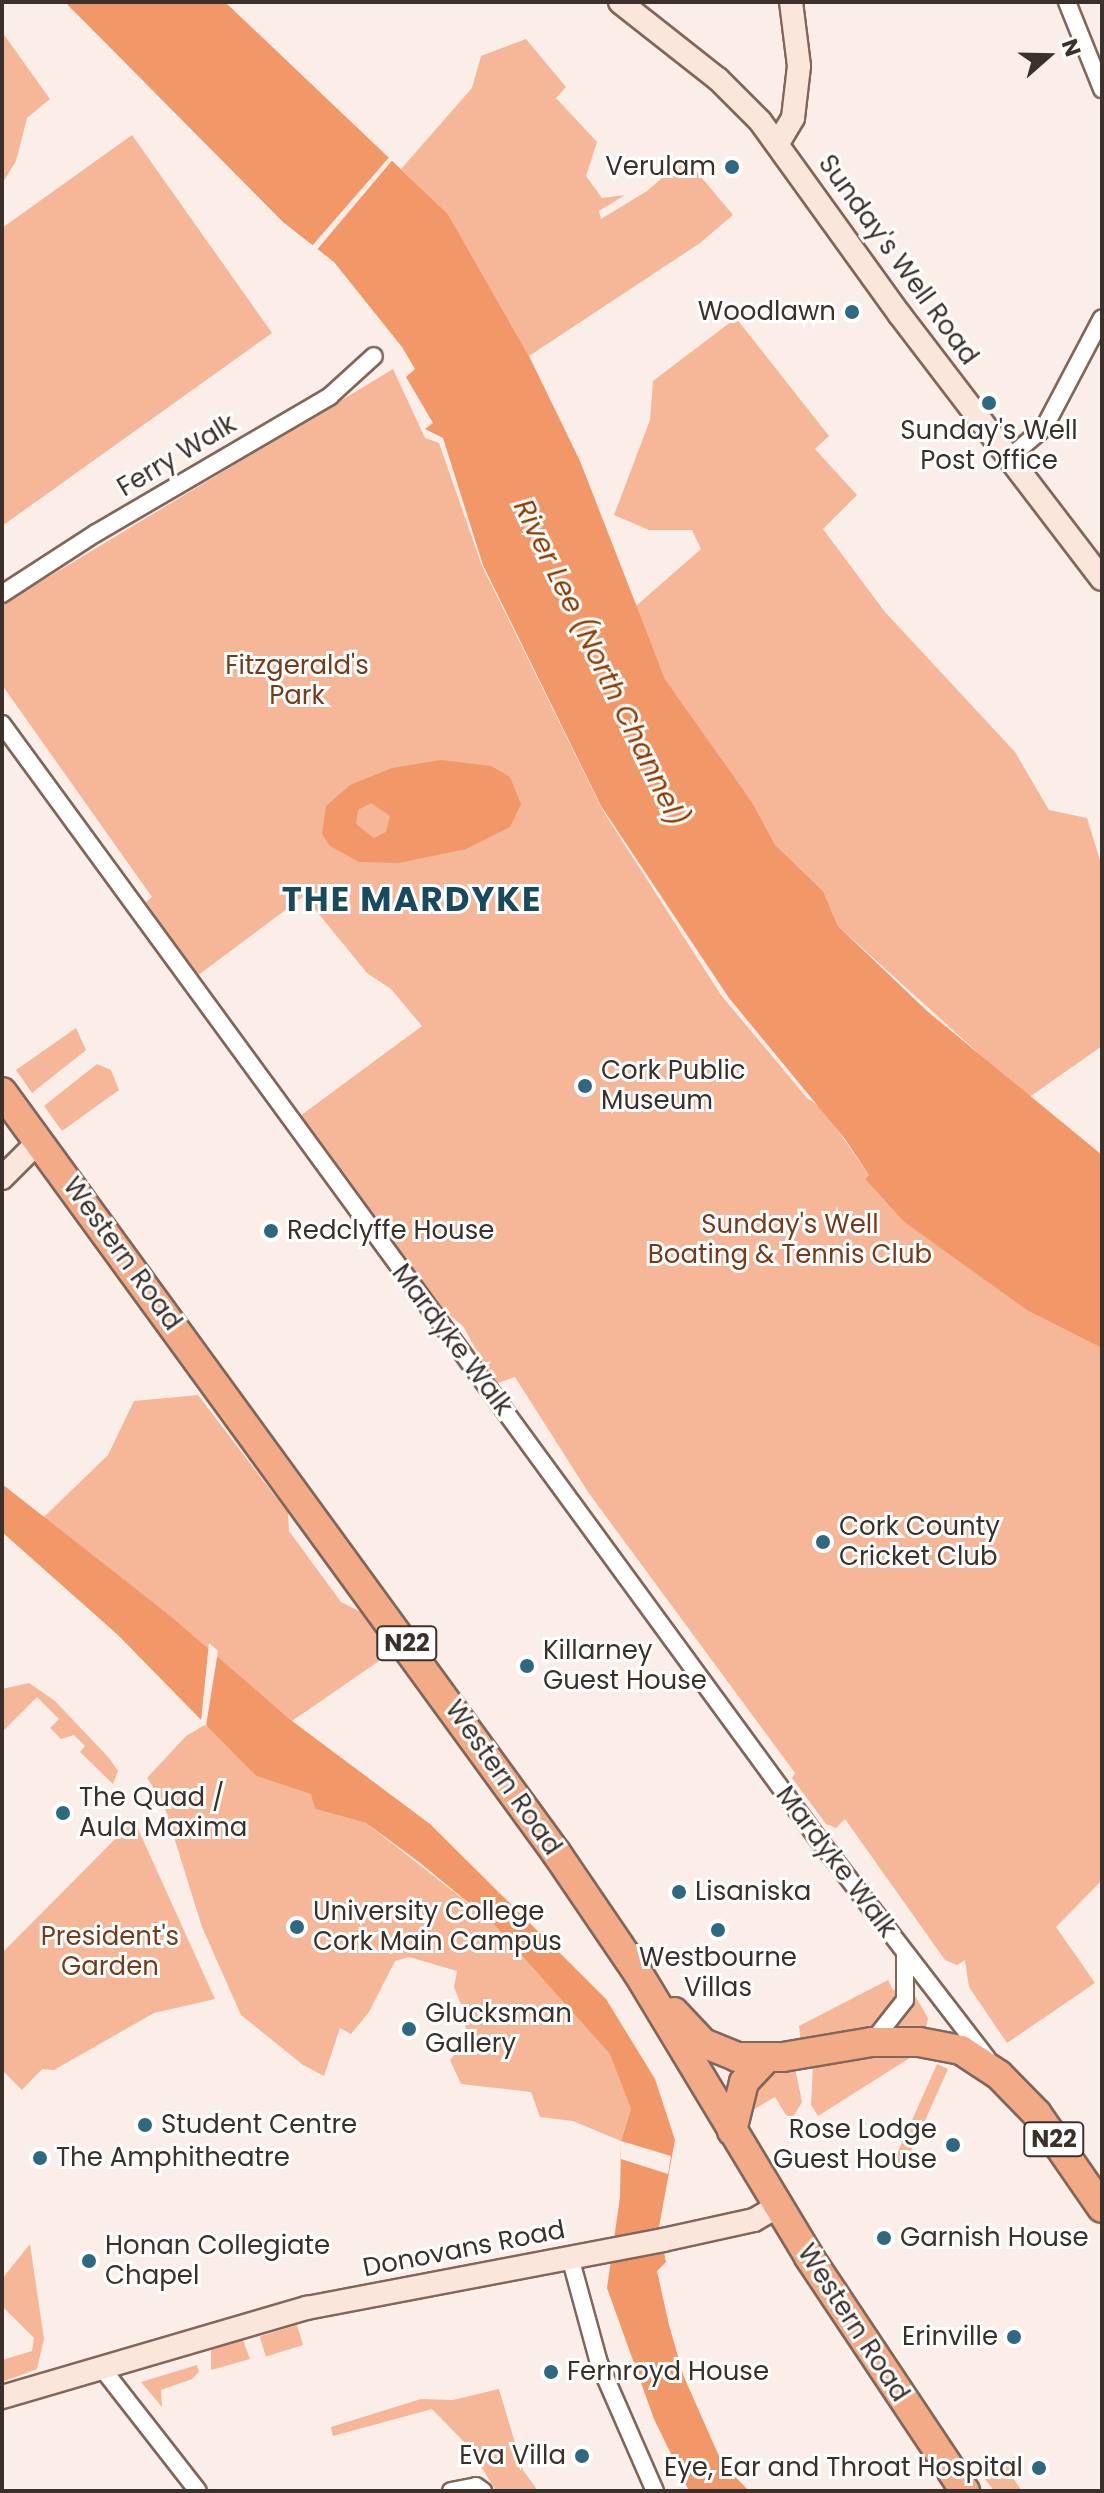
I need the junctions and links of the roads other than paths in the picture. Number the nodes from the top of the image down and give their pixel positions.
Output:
1 (620, 2) edge
2 (1067, 2) edge
3 (797, 6) edge
4 (1102, 89) edge
5 (778, 143) junction
6 (1102, 318) edge
7 (374, 356) dead end
8 (1011, 456) junction
9 (1102, 579) edge
10 (2, 594) edge
11 (2, 724) edge
12 (2, 1092) edge
13 (39, 1141) junction
14 (2, 1178) edge
15 (905, 1954) junction
16 (638, 1973) junction
17 (872, 2042) junction
18 (766, 2058) junction
19 (999, 2075) junction
20 (732, 2131) junction
21 (778, 2206) junction
22 (1102, 2208) edge
23 (570, 2257) junction
24 (101, 2367) junction
25 (2, 2397) edge
26 (198, 2491) edge
27 (655, 2491) edge
28 (965, 2491) edge

1 - 5 street, Sunday's Well Road
2 - 4 street
3 - 5 street
5 - 8 street, Sunday's Well Road
6 - 8 street
7 - 10 street, Ferry Walk
8 - 9 street, Sunday's Well Road
11 - 15 street, Mardyke Walk
12 - 13 highway, Western Road / N22
13 - 14 street
13 - 16 highway, Western Road / N22
15 - 17 street, Mardyke Walk
15 - 19 street, Mardyke Walk
16 - 18 highway, N22
16 - 20 highway, Western Road / N22
17 - 18 highway, Mardyke Walk / N22
17 - 19 highway, Mardyke Walk / N22
18 - 20 highway
19 - 22 highway, Mardyke Walk / N22
20 - 21 highway, Western Road / N22
21 - 23 street, Donovans Road
21 - 28 highway, Western Road / N22
23 - 24 street, Donovans Road
23 - 27 street
24 - 25 street, Donovans Road
24 - 26 street

